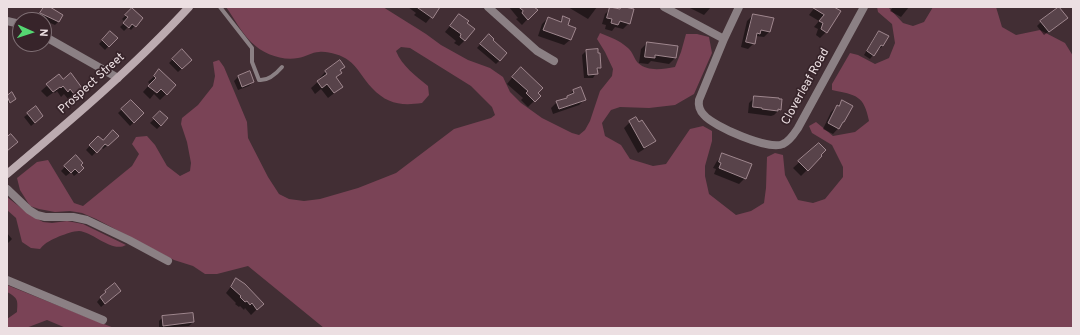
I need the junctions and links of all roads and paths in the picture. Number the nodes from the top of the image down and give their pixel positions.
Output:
1 (189, 7) edge
2 (220, 7) edge
3 (488, 7) edge
4 (664, 7) edge
5 (739, 7) edge
6 (864, 7) edge
7 (724, 39) junction
8 (52, 41) edge
9 (554, 61) dead end
10 (282, 67) dead end
11 (118, 78) junction
12 (7, 174) edge
13 (7, 189) edge
14 (168, 261) dead end
15 (7, 280) edge
16 (103, 320) dead end

1 - 11 main road, Prospect Street
2 - 10 lane
3 - 9 street
4 - 7 street
5 - 7 street, Cloverleaf Road
6 - 7 street, Cloverleaf Road
8 - 11 street
11 - 12 main road, Prospect Street
13 - 14 street
15 - 16 street

